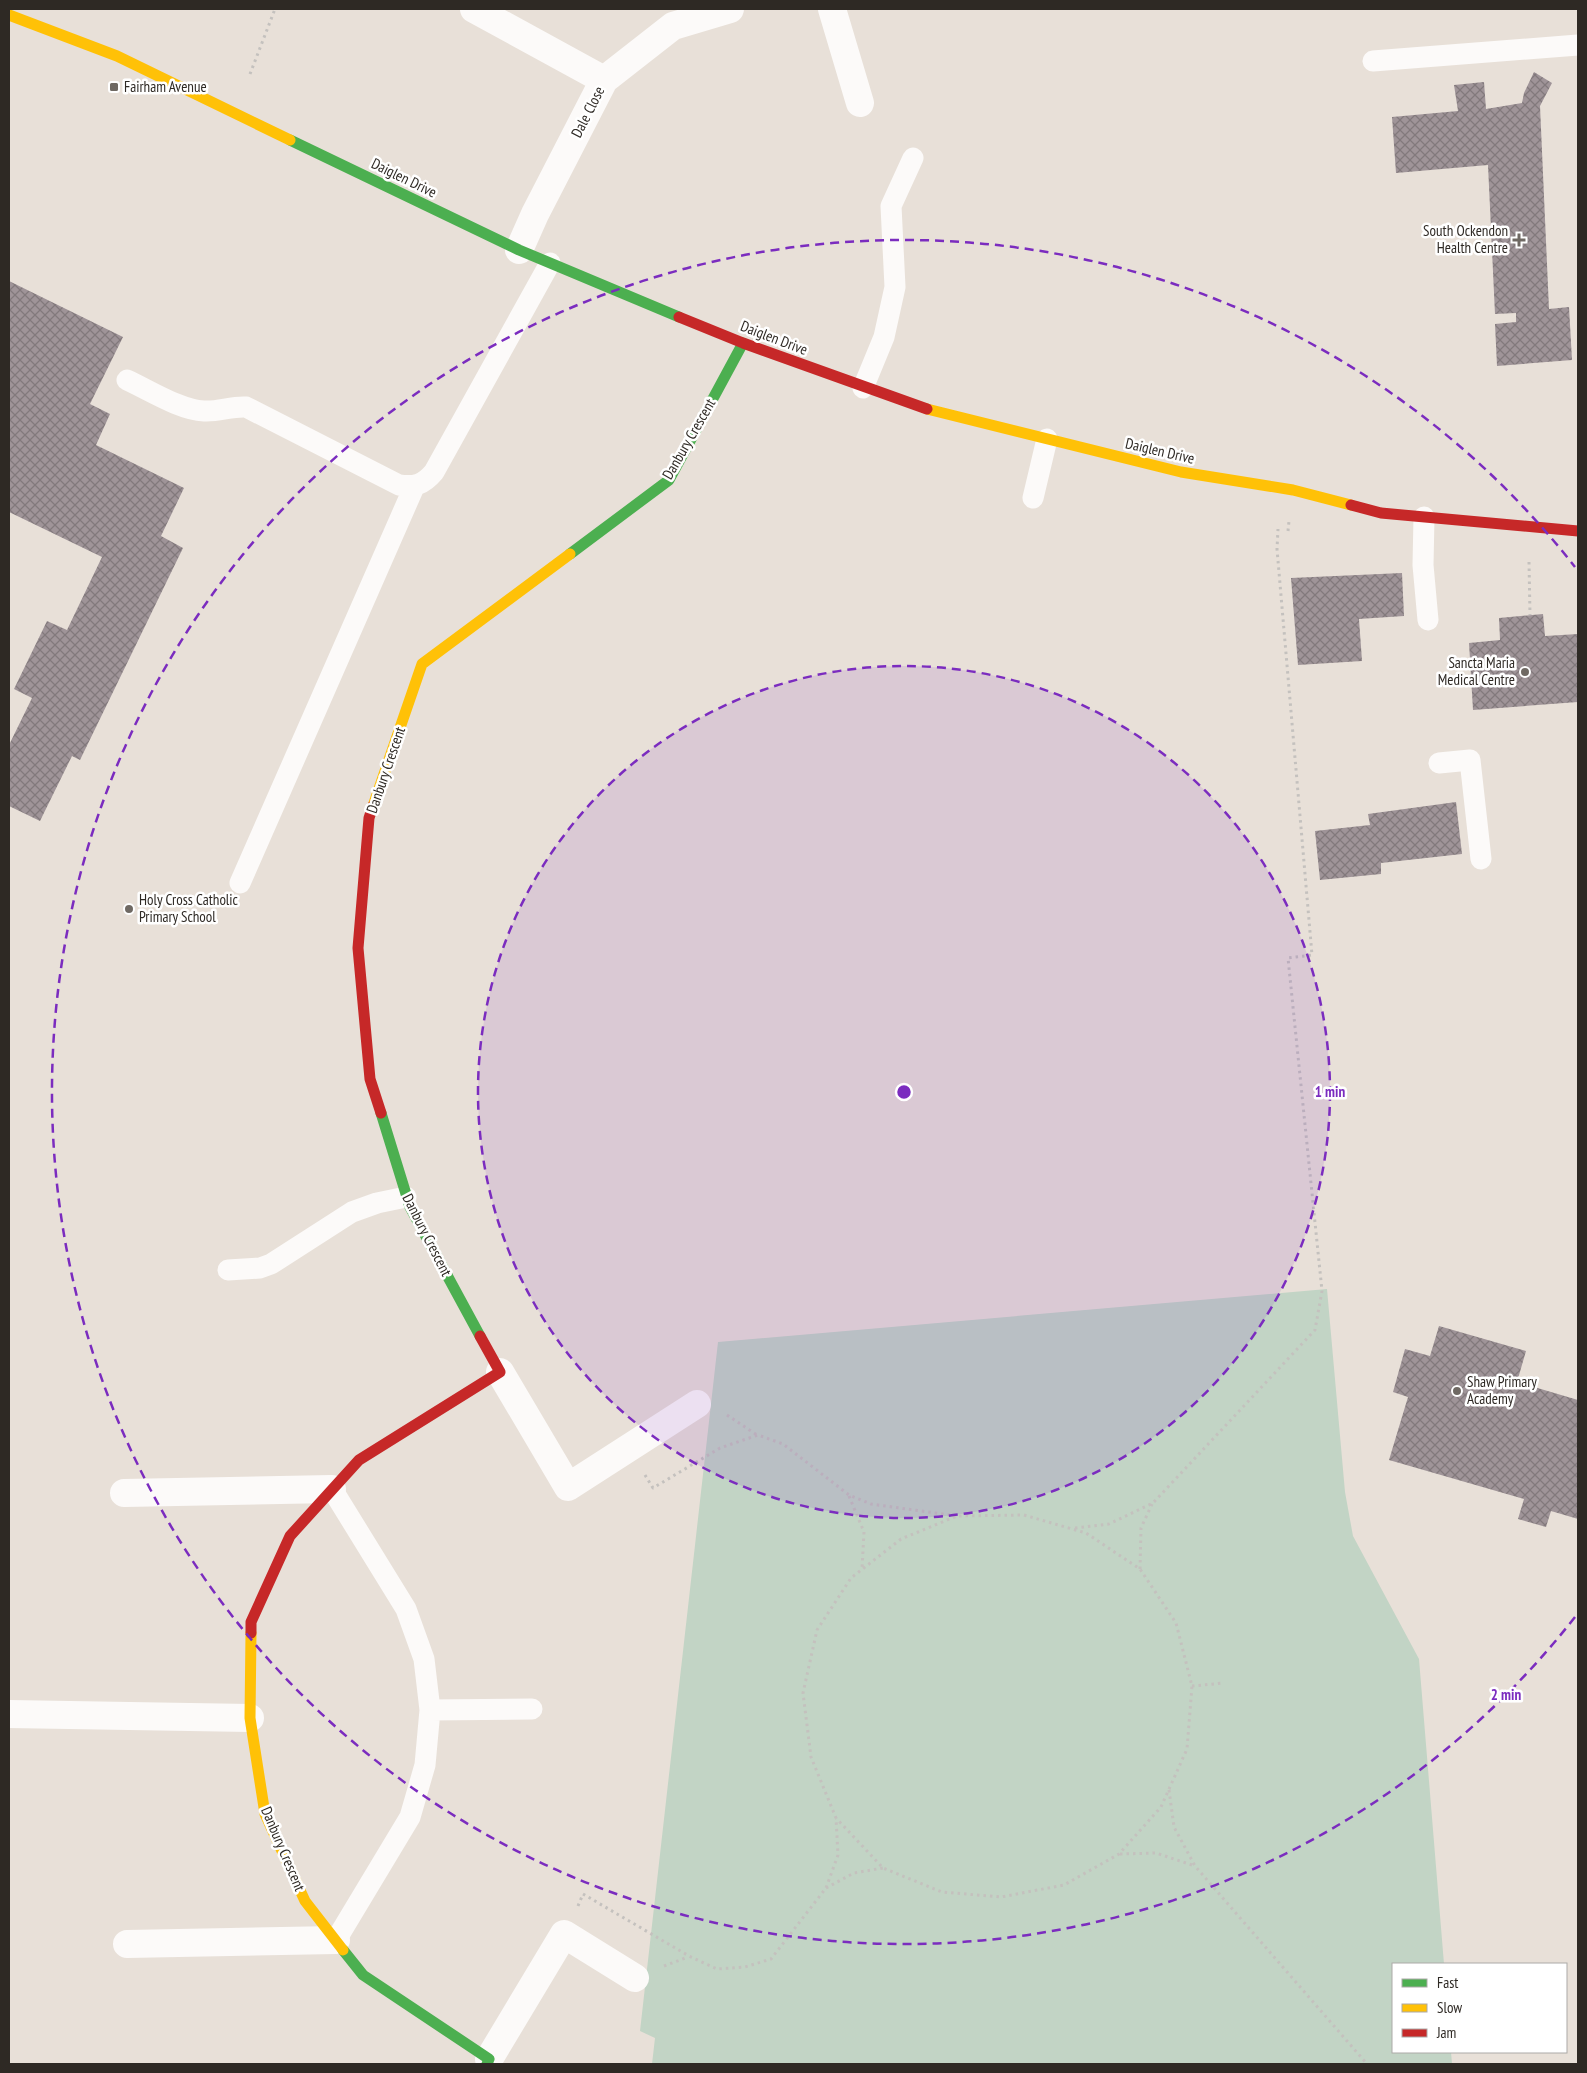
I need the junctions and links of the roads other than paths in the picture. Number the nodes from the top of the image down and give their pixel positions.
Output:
1 (474, 9) edge
2 (730, 9) edge
3 (832, 9) edge
4 (9, 15) edge
5 (1578, 44) edge
6 (1373, 60) dead end
7 (604, 80) junction
8 (860, 103) dead end
9 (913, 158) dead end
10 (519, 250) junction
11 (550, 263) junction
12 (743, 343) junction
13 (127, 380) dead end
14 (864, 388) junction
15 (1047, 439) junction
16 (414, 487) junction
17 (1033, 498) dead end
18 (1424, 517) junction
19 (1578, 531) edge
20 (1428, 620) dead end
21 (1439, 763) dead end
22 (1481, 859) dead end
23 (240, 884) dead end
24 (406, 1197) junction
25 (228, 1270) dead end
26 (500, 1372) junction
27 (696, 1404) dead end
28 (332, 1489) junction
29 (124, 1493) dead end
30 (532, 1709) dead end
31 (430, 1710) junction
32 (9, 1714) edge
33 (250, 1718) junction
34 (336, 1940) junction
35 (127, 1944) dead end
36 (635, 1978) dead end
37 (488, 2062) edge

1 - 7 street, Dale Close
2 - 7 street
3 - 8 street
4 - 10 street, Daiglen Drive
5 - 6 lane
7 - 10 street, Dale Close
9 - 14 lane
10 - 11 street, Daiglen Drive
11 - 12 street, Daiglen Drive
11 - 16 lane
12 - 14 street, Daiglen Drive
12 - 24 street, Danbury Crescent
13 - 16 lane
14 - 15 street, Daiglen Drive
15 - 17 lane
15 - 18 street, Daiglen Drive
16 - 23 lane
18 - 19 street, Daiglen Drive
18 - 20 lane
21 - 22 lane
24 - 25 lane
24 - 26 street, Danbury Crescent
26 - 27 street, Danbury Crescent
26 - 28 street, Danbury Crescent
28 - 29 street
28 - 31 lane
28 - 33 street, Danbury Crescent
30 - 31 lane
31 - 34 lane
32 - 33 street
33 - 34 street, Danbury Crescent
34 - 35 street
34 - 37 street, Danbury Crescent
36 - 37 street, Danbury Crescent

